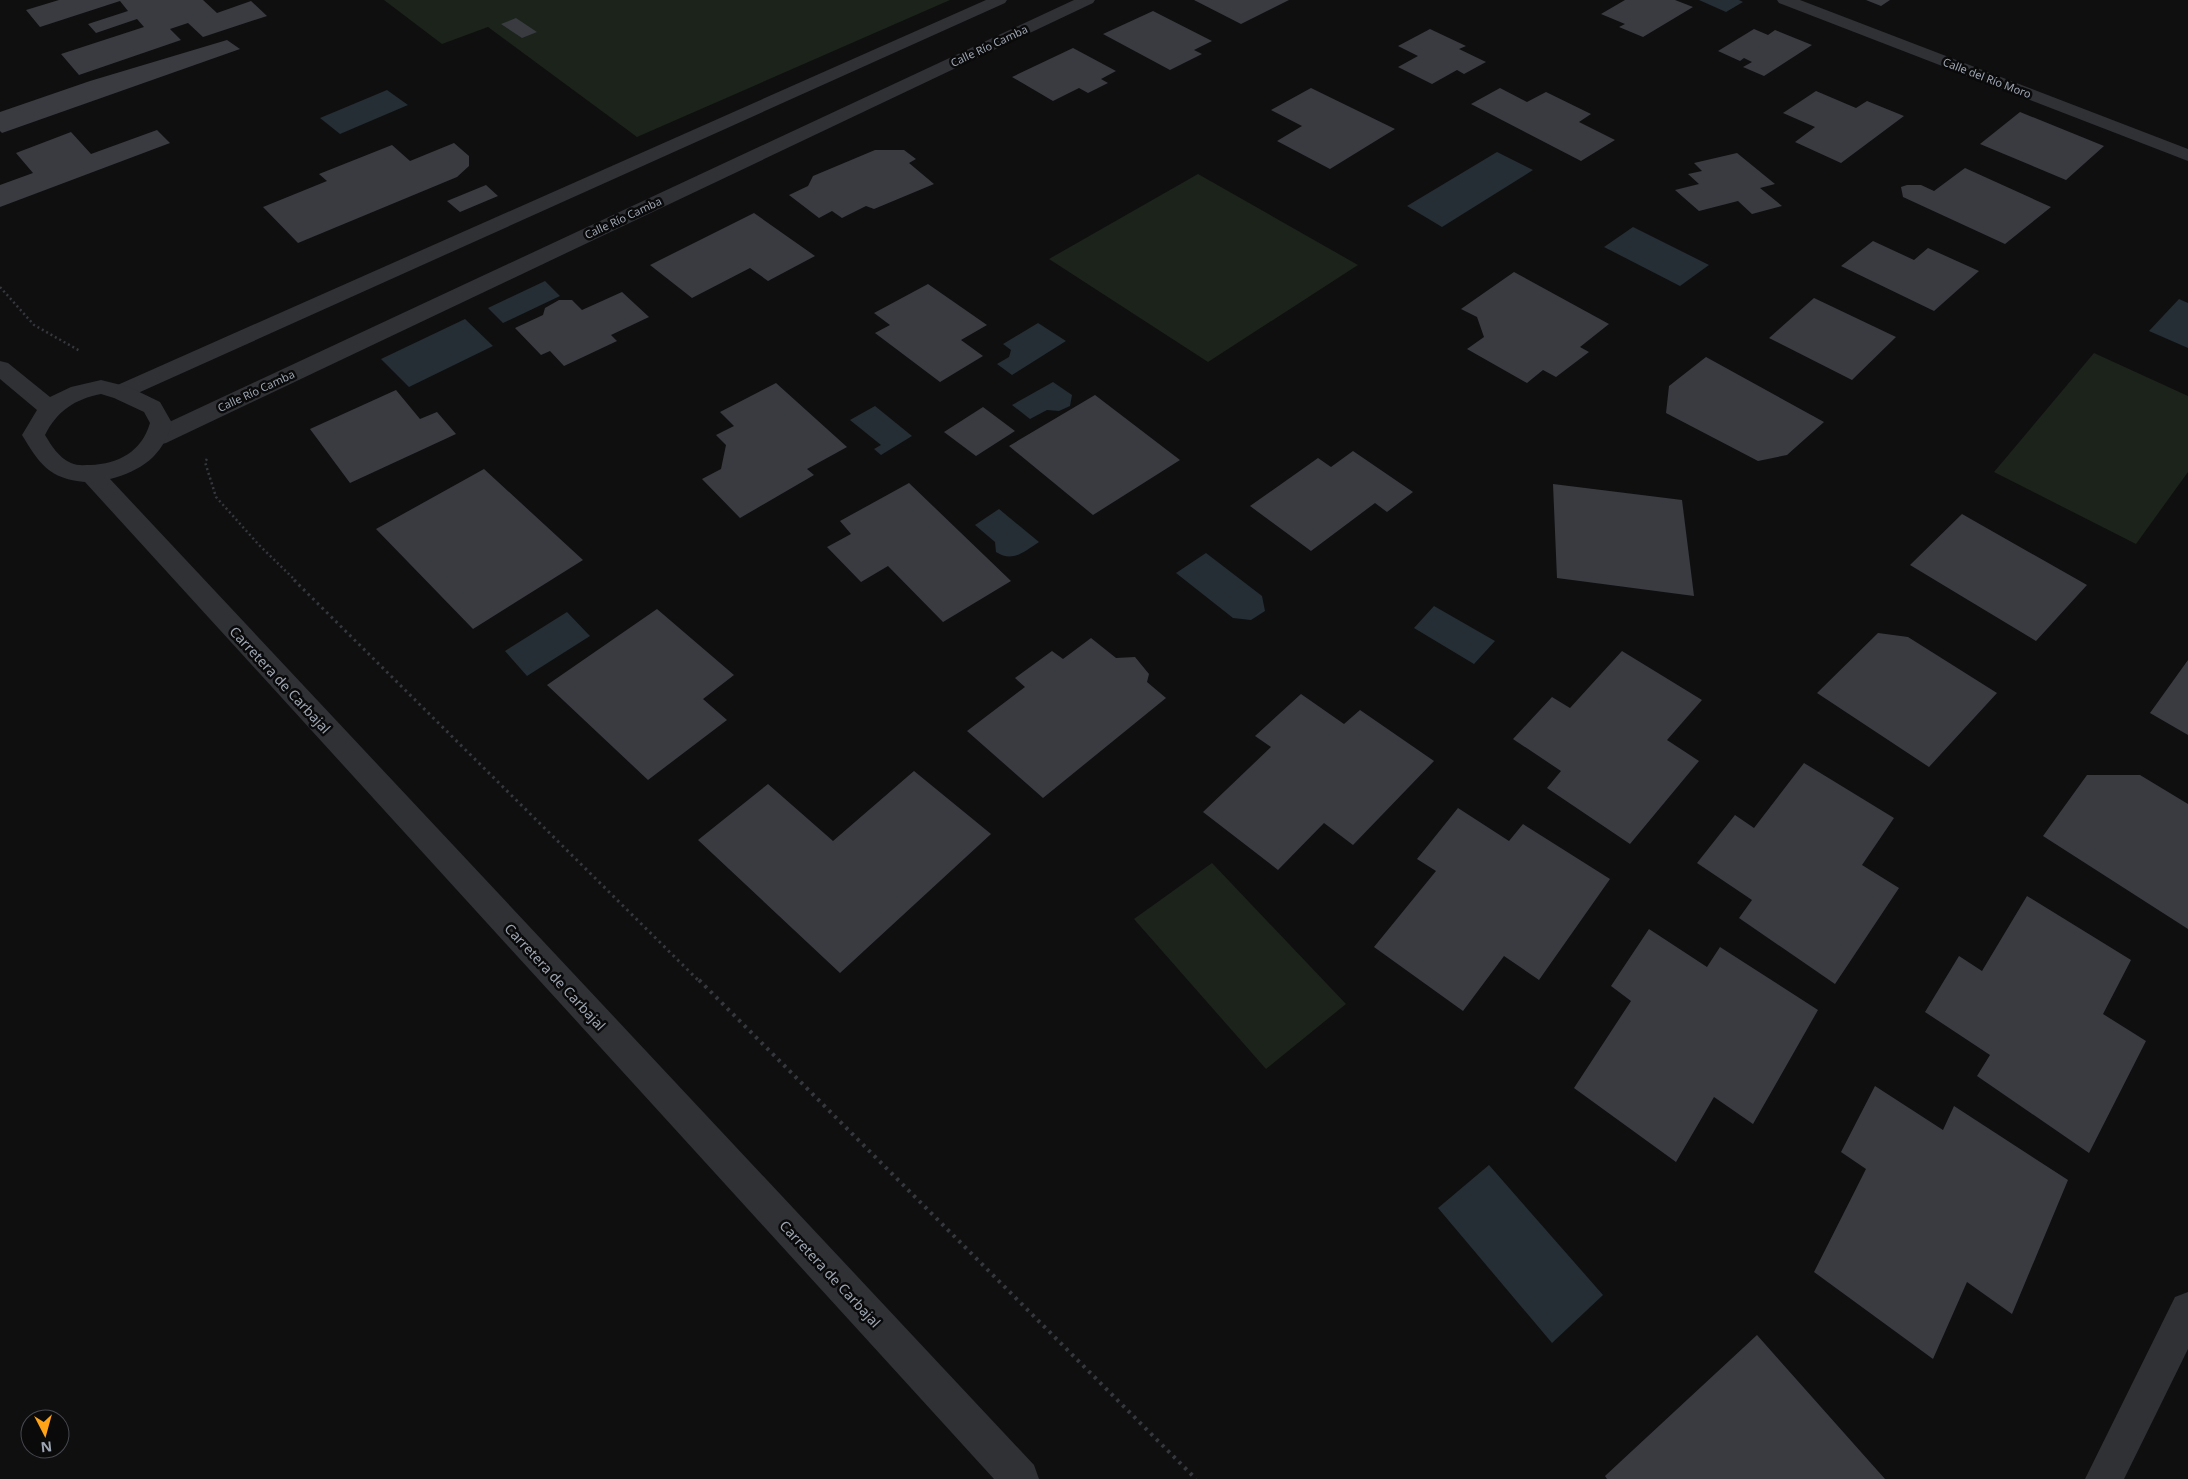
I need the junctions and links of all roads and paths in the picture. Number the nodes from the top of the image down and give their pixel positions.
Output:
1 (999, 0) edge
2 (1088, 0) edge
3 (1785, 0) edge
4 (2188, 155) edge
5 (0, 287) edge
6 (83, 352) dead end
7 (0, 368) edge
8 (120, 392) junction
9 (49, 408) junction
10 (158, 436) junction
11 (209, 455) dead end
12 (91, 474) junction
13 (2188, 1310) edge
14 (1020, 1479) edge
15 (1196, 1479) edge
16 (2104, 1479) edge

1 - 8 street
2 - 10 street, Calle Río Camba
3 - 4 street, Calle del Río Moro
5 - 6 path
7 - 9 street
8 - 9 street
8 - 10 street
9 - 12 street
10 - 12 street
11 - 15 path
12 - 14 street, Carretera de Carbajal
13 - 16 street

